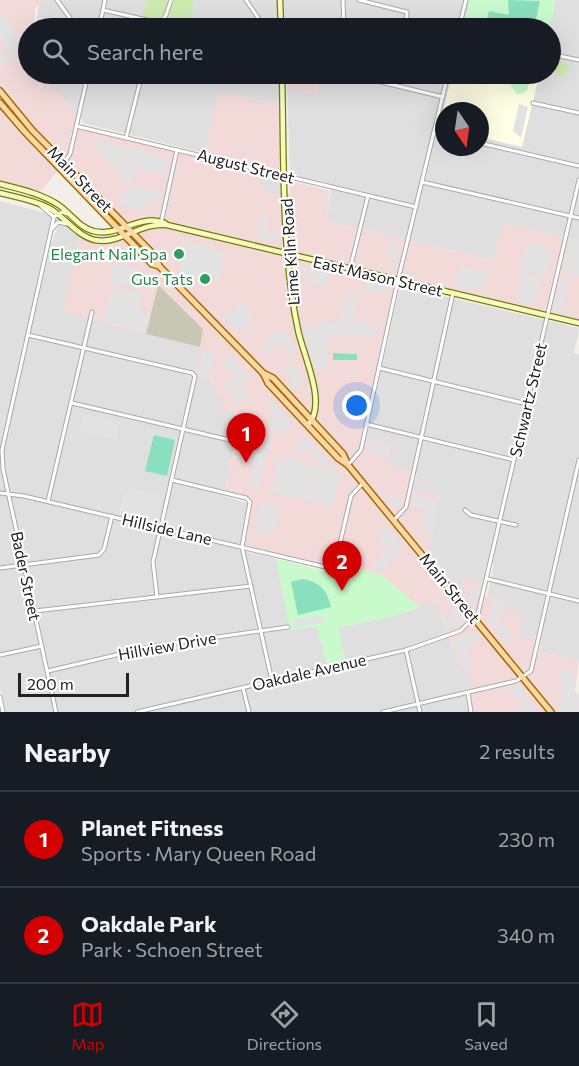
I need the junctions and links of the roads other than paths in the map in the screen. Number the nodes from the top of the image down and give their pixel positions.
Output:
1 (57, 0) edge
2 (105, 0) edge
3 (171, 0) edge
4 (246, 0) edge
5 (280, 0) edge
6 (344, 0) edge
7 (358, 0) edge
8 (466, 0) edge
9 (103, 10) junction
10 (70, 18) edge
11 (101, 18) edge
12 (137, 18) edge
13 (164, 18) edge
14 (258, 18) edge
15 (281, 18) edge
16 (344, 18) edge
17 (407, 18) edge
18 (462, 18) edge
19 (561, 56) edge
20 (579, 60) edge
21 (86, 84) edge
22 (140, 84) edge
23 (282, 84) edge
24 (392, 84) edge
25 (445, 84) edge
26 (0, 92) edge
27 (442, 97) junction
28 (0, 103) edge
29 (533, 103) dead end
30 (579, 113) edge
31 (76, 126) junction
32 (434, 132) joint
33 (126, 138) junction
34 (489, 145) edge
35 (177, 150) junction
36 (65, 163) junction
37 (579, 166) edge
38 (60, 168) junction
39 (285, 176) junction
40 (579, 180) edge
41 (422, 182) junction
42 (0, 184) edge
43 (0, 193) edge
44 (368, 196) junction
45 (416, 207) junction
46 (55, 215) junction
47 (72, 216) junction
48 (570, 216) junction
49 (579, 218) edge
50 (161, 223) junction
51 (71, 225) junction
52 (125, 225) junction
53 (118, 228) junction
54 (52, 229) junction
55 (128, 233) junction
56 (289, 255) junction
57 (350, 269) junction
58 (398, 280) junction
59 (453, 293) junction
60 (92, 312) dead end
61 (547, 316) junction
62 (579, 323) edge
63 (28, 334) junction
64 (84, 348) junction
65 (379, 368) junction
66 (434, 381) junction
67 (71, 402) junction
68 (527, 404) junction
69 (311, 423) junction
70 (366, 424) junction
71 (184, 429) junction
72 (421, 438) junction
73 (234, 441) dead end
74 (514, 460) junction
75 (579, 460) edge
76 (348, 465) junction
77 (172, 480) junction
78 (363, 483) junction
79 (0, 493) edge
80 (9, 495) junction
81 (48, 501) junction
82 (465, 510) dead end
83 (112, 516) junction
84 (394, 520) junction
85 (501, 522) junction
86 (516, 525) dead end
87 (161, 528) junction
88 (242, 547) junction
89 (23, 563) junction
90 (0, 568) edge
91 (488, 579) junction
92 (251, 586) junction
93 (549, 594) junction
94 (157, 597) junction
95 (579, 601) edge
96 (34, 612) junction
97 (474, 618) junction
98 (288, 627) dead end
99 (261, 630) junction
100 (42, 646) junction
101 (406, 650) junction
102 (0, 655) edge
103 (47, 671) junction
104 (523, 677) junction
105 (272, 681) junction
106 (243, 688) junction
107 (468, 693) junction
108 (0, 697) edge
109 (418, 704) junction
110 (165, 706) junction
111 (3, 712) edge
112 (56, 712) edge
113 (137, 712) edge
114 (166, 712) edge
115 (249, 712) edge
116 (383, 712) edge
117 (420, 712) edge
118 (471, 712) edge
119 (551, 712) edge

1 - 10 street
2 - 9 street
3 - 13 street
4 - 14 street
5 - 15 main road
6 - 16 street
7 - 17 street
8 - 18 street
9 - 11 street
9 - 12 street
19 - 20 street
21 - 31 street
22 - 33 street
23 - 39 main road, Lime Kiln Road
24 - 27 street
25 - 27 street
26 - 36 main road, Main Street
27 - 32 street
28 - 38 main road, Main Street
29 - 30 street
31 - 33 street, August Street
31 - 36 street
32 - 41 street
33 - 35 street, August Street
34 - 37 street
35 - 39 street, August Street
35 - 50 street
36 - 38 street
36 - 52 main road, Main Street
38 - 53 main road, Main Street
39 - 44 street, August Street
39 - 56 main road, Lime Kiln Road
40 - 48 street, Schwartz Street
41 - 45 street
41 - 48 street
42 - 47 main road, East Mason Street
43 - 46 main road
44 - 45 street, August Street
44 - 57 street
45 - 58 street
46 - 47 street
46 - 51 main road
46 - 54 street, Bader Street
47 - 53 main road, East Mason Street
48 - 49 street
48 - 61 street, Schwartz Street
50 - 52 main road, East Mason Street
50 - 55 main road
50 - 56 main road, East Mason Street
51 - 54 street
51 - 55 main road
52 - 53 main road, East Mason Street
52 - 55 main road, Main Street
53 - 55 main road, Main Street
54 - 63 street, Bader Street
55 - 69 main road, Main Street
56 - 57 main road, East Mason Street
56 - 69 main road, Lime Kiln Road
57 - 58 main road, East Mason Street
58 - 59 main road, East Mason Street
58 - 65 street
59 - 61 main road, East Mason Street
59 - 66 street
60 - 64 street
61 - 62 main road, East Mason Street
61 - 68 street, Schwartz Street
63 - 64 street
63 - 80 street, Bader Street
64 - 67 street
64 - 71 street
65 - 66 street
65 - 70 street
66 - 68 street
66 - 72 street
67 - 71 street
67 - 81 street
68 - 74 street, Schwartz Street
69 - 76 main road, Main Street
70 - 72 street
70 - 76 street
71 - 73 street
71 - 77 street
72 - 74 street
72 - 84 street
74 - 85 street, Schwartz Street
75 - 93 street
76 - 78 main road, Main Street
77 - 87 street
77 - 88 street
78 - 84 main road, Main Street
78 - 88 street, Hillside Lane
79 - 80 street, Hillside Lane
80 - 81 street, Hillside Lane
80 - 89 street, Bader Street
81 - 83 street, Hillside Lane
82 - 85 street
83 - 87 street, Hillside Lane
83 - 89 street
84 - 97 main road, Main Street
85 - 86 street
85 - 91 street, Schwartz Street
87 - 88 street, Hillside Lane
87 - 94 street
88 - 92 street
89 - 90 street
89 - 96 street, Bader Street
91 - 93 street
91 - 97 street, Schwartz Street
92 - 94 street
92 - 99 street
93 - 95 street
93 - 104 street
94 - 96 street
96 - 100 street, Bader Street
97 - 101 street, Oakdale Avenue
97 - 104 main road, Main Street
98 - 99 street, Hillview Drive
99 - 103 street, Hillview Drive
99 - 105 street
100 - 102 street
100 - 103 street, Bader Street
101 - 105 street, Oakdale Avenue
101 - 109 street
103 - 112 street, Bader Street
104 - 107 street
104 - 119 main road, Main Street
105 - 106 street, Oakdale Avenue
106 - 110 street, Oakdale Avenue
106 - 115 street
107 - 109 street
107 - 118 street
108 - 111 street
109 - 116 street
109 - 117 street
110 - 113 street, Oakdale Avenue
110 - 114 street

